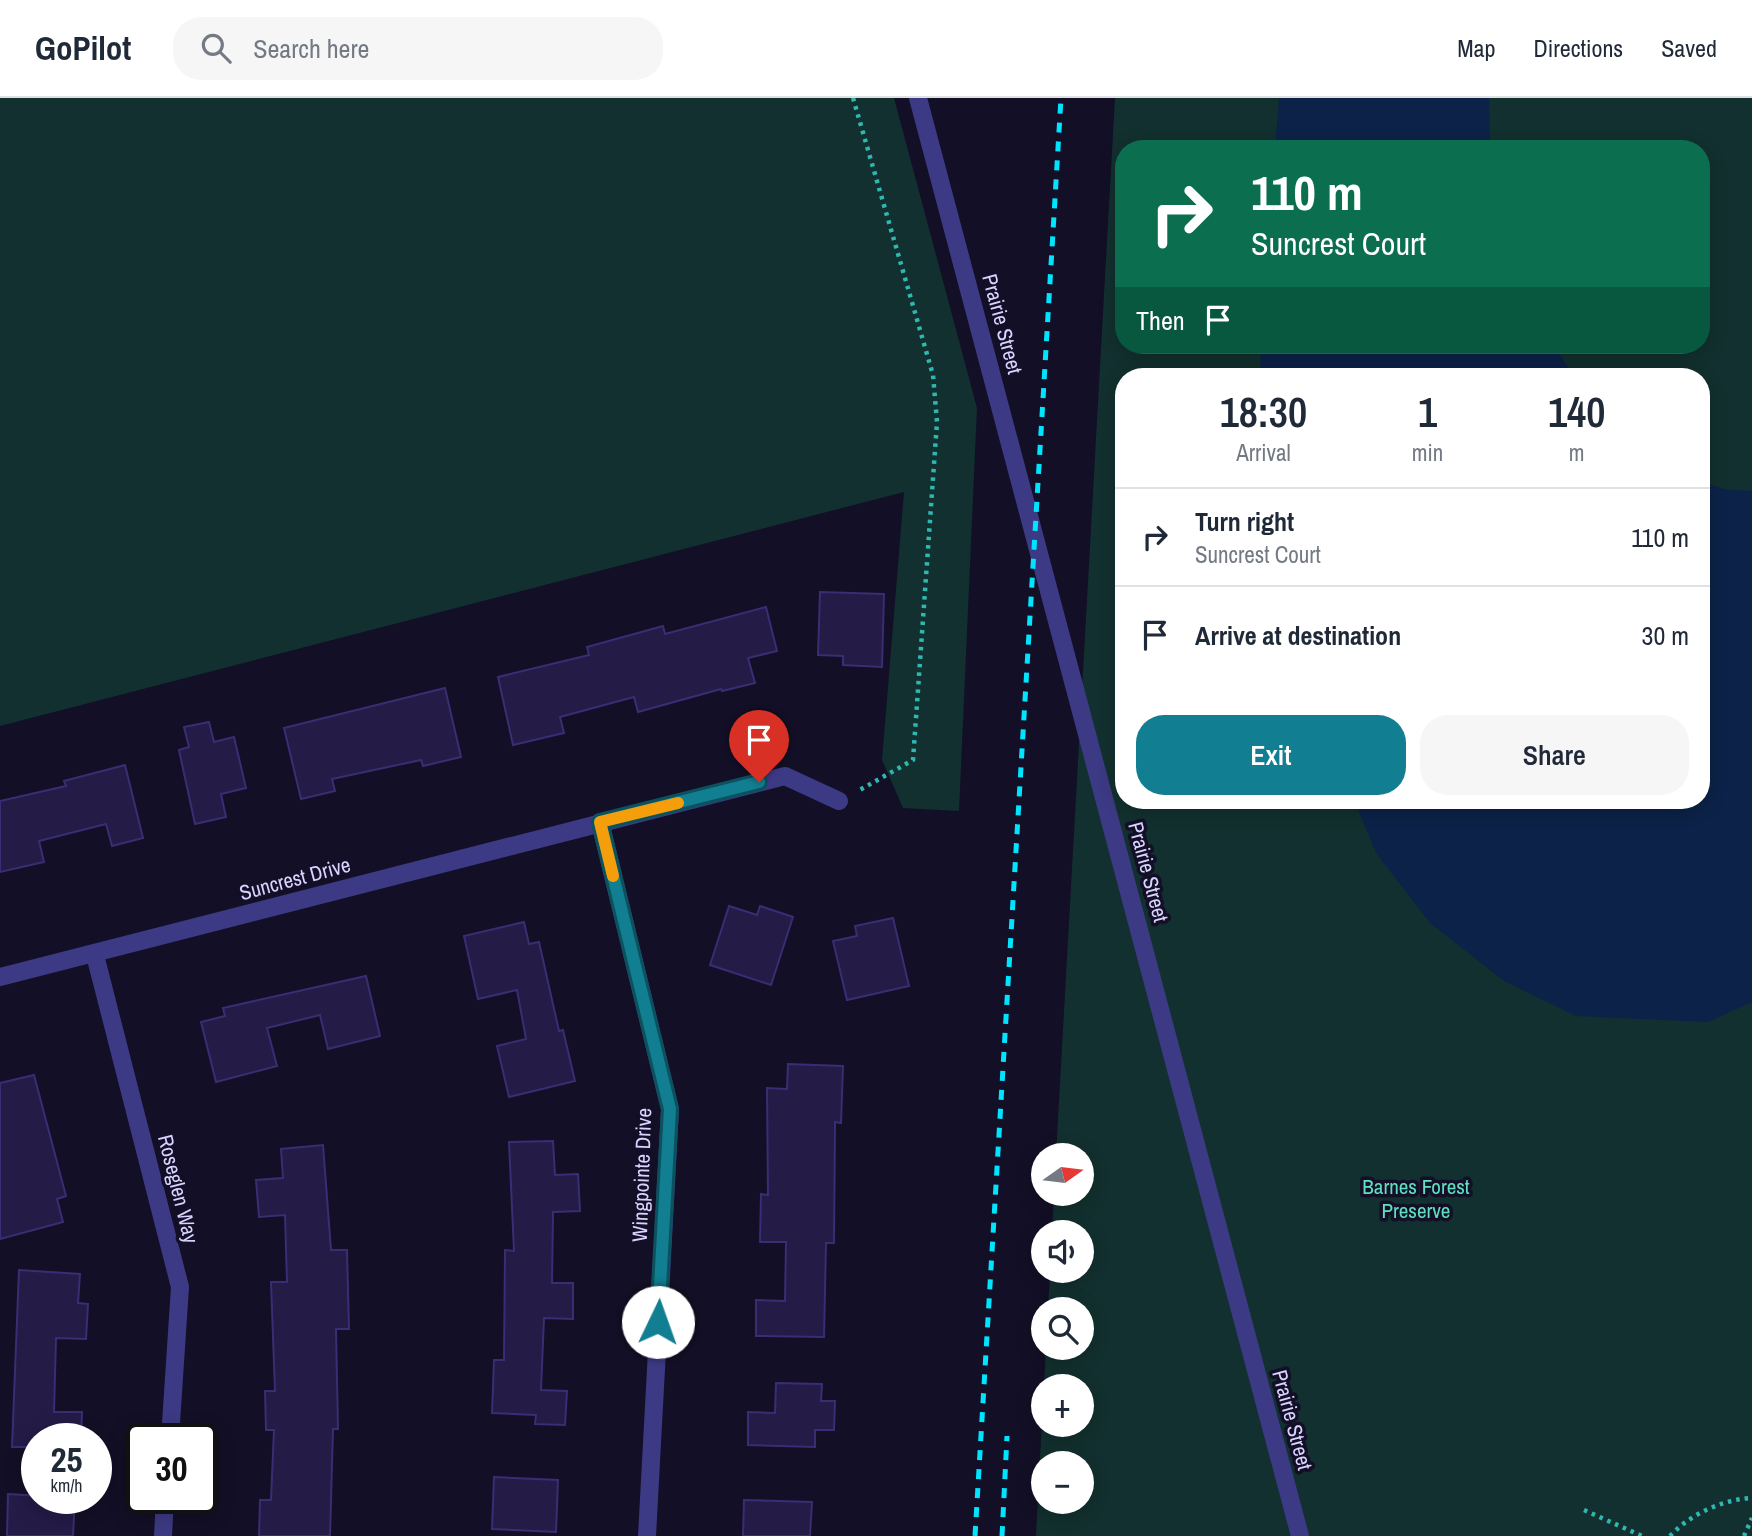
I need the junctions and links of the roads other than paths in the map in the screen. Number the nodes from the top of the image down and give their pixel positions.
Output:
1 (918, 98) edge
2 (839, 801) road end
3 (600, 822) junction
4 (95, 955) junction
5 (0, 977) edge
6 (171, 1423) edge
7 (165, 1514) edge
8 (163, 1536) edge
9 (647, 1536) edge
10 (1300, 1536) edge

1 - 10 street, Prairie Street
2 - 3 street, Suncrest Drive
3 - 4 street, Suncrest Drive
3 - 9 street, Wingpointe Drive
4 - 5 street, Suncrest Drive
4 - 6 street, Roseglen Way
7 - 8 street

